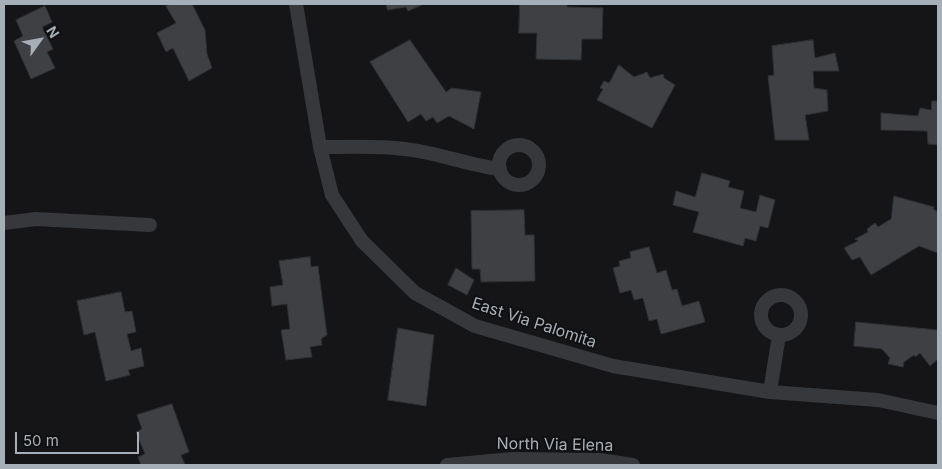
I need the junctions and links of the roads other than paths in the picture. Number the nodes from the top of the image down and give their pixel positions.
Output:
1 (296, 4) edge
2 (320, 147) junction
3 (500, 169) dead end
4 (4, 223) edge
5 (150, 225) dead end
6 (779, 334) dead end
7 (770, 392) junction
8 (938, 413) edge
9 (447, 465) edge
10 (633, 465) edge

1 - 2 street, East Via Palomita
2 - 3 street
2 - 7 street, East Via Palomita
4 - 5 street
6 - 7 street
7 - 8 street, East Via Palomita
9 - 10 street, North Via Elena

